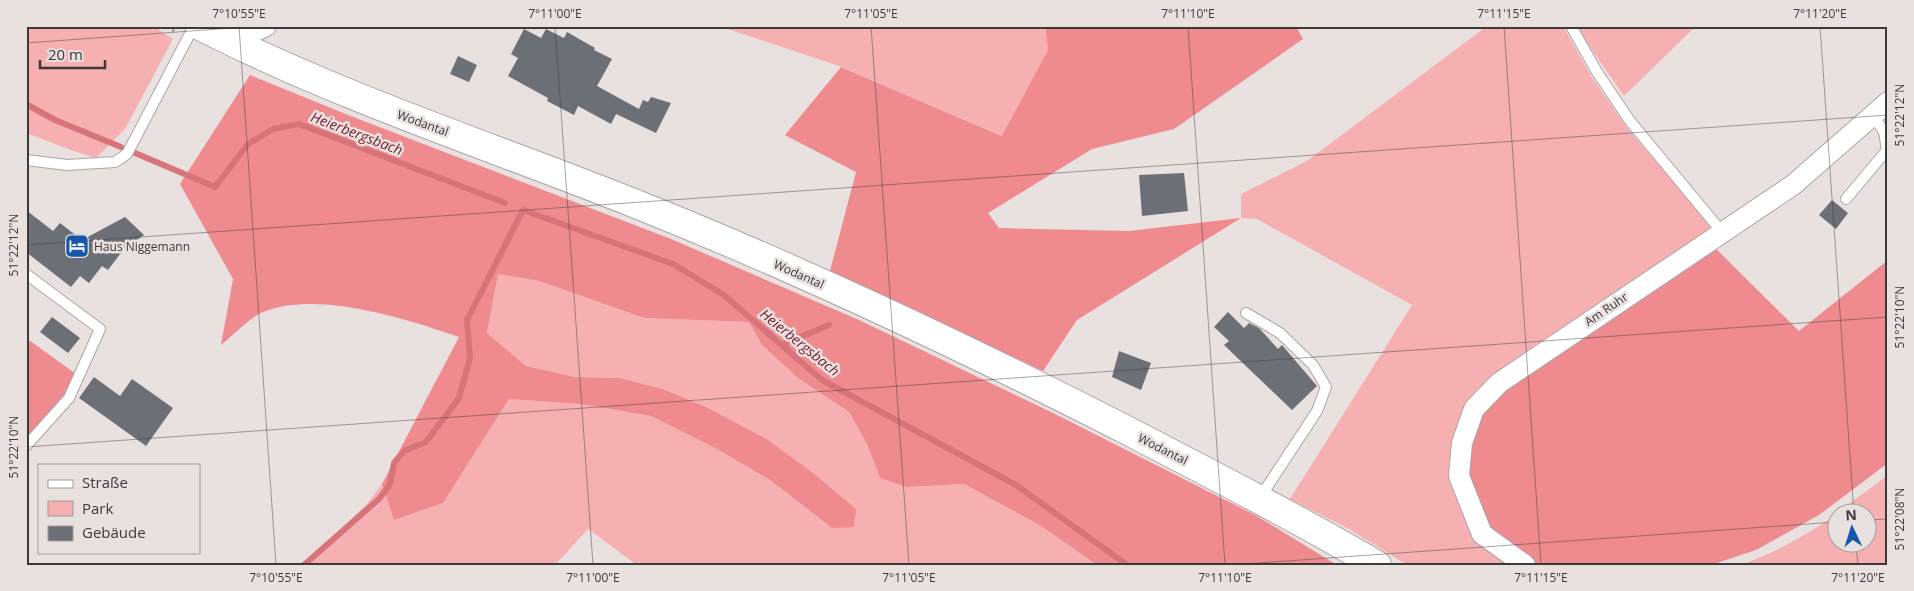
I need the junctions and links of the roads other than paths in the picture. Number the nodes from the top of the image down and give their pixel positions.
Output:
1 (194, 26) edge
2 (200, 26) edge
3 (266, 26) edge
4 (1571, 26) edge
5 (235, 44) junction
6 (1880, 109) edge
7 (26, 160) edge
8 (1846, 199) dead end
9 (1722, 232) junction
10 (26, 274) edge
11 (1246, 313) dead end
12 (26, 446) edge
13 (1260, 499) junction
14 (1377, 565) edge
15 (1525, 565) edge

1 - 7 lane
2 - 5 main road, Wodantal
3 - 5 street
4 - 9 lane
5 - 13 main road, Wodantal
6 - 8 lane
6 - 9 street, Am Ruhr
9 - 15 street, Am Ruhr
10 - 12 lane
11 - 13 lane
13 - 14 main road, Wodantal

